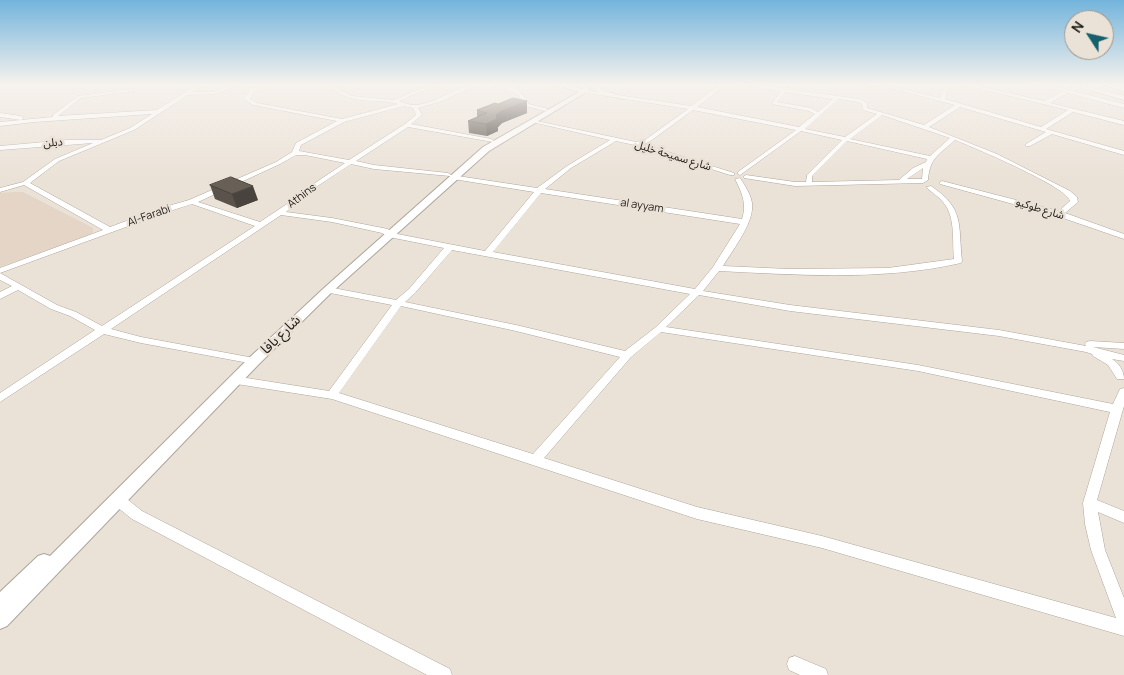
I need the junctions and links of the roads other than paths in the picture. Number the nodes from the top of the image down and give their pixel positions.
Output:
1 (3, 116) edge
2 (56, 116) edge
3 (94, 116) edge
4 (154, 116) edge
5 (317, 116) edge
6 (363, 116) edge
7 (418, 116) edge
8 (535, 116) edge
9 (541, 116) edge
10 (682, 116) edge
11 (737, 116) edge
12 (738, 116) edge
13 (816, 116) edge
14 (878, 116) edge
15 (890, 116) edge
16 (943, 116) edge
17 (993, 116) edge
18 (1063, 116) edge
19 (1094, 116) edge
20 (56, 118) junction
21 (750, 118) junction
22 (34, 120) junction
23 (342, 121) junction
24 (534, 121) junction
25 (1124, 123) edge
26 (0, 124) edge
27 (408, 125) junction
28 (926, 126) junction
29 (798, 129) junction
30 (1042, 129) junction
31 (1051, 132) junction
32 (846, 139) junction
33 (954, 139) junction
34 (614, 140) junction
35 (105, 141) junction
36 (491, 141) junction
37 (647, 144) junction
38 (1028, 145) dead end
39 (0, 148) edge
40 (295, 153) junction
41 (1124, 153) edge
42 (929, 160) junction
43 (350, 162) junction
44 (451, 176) junction
45 (739, 176) junction
46 (902, 181) junction
47 (809, 182) junction
48 (25, 183) junction
49 (934, 183) junction
50 (0, 190) edge
51 (539, 190) junction
52 (192, 202) junction
53 (279, 213) junction
54 (1060, 214) junction
55 (745, 222) junction
56 (261, 225) junction
57 (109, 230) junction
58 (387, 233) junction
59 (1124, 237) edge
60 (450, 248) junction
61 (487, 254) junction
62 (717, 268) junction
63 (0, 271) edge
64 (0, 276) edge
65 (17, 287) junction
66 (328, 290) junction
67 (697, 292) junction
68 (0, 296) edge
69 (399, 302) junction
70 (659, 329) junction
71 (102, 330) junction
72 (1084, 346) junction
73 (1124, 346) edge
74 (1124, 352) edge
75 (627, 355) junction
76 (1124, 358) edge
77 (249, 360) junction
78 (1123, 371) edge
79 (234, 380) junction
80 (1124, 392) edge
81 (332, 396) junction
82 (0, 398) edge
83 (1117, 409) junction
84 (535, 460) junction
85 (116, 499) junction
86 (1090, 503) junction
87 (1124, 517) edge
88 (0, 605) edge
89 (1124, 618) edge
90 (0, 619) edge
91 (1124, 628) edge
92 (795, 664) dead end
93 (444, 675) edge
94 (820, 675) edge

1 - 22 street
2 - 20 street
3 - 20 street, دبلن
4 - 35 street
5 - 23 street
6 - 23 street
7 - 27 street
8 - 36 main road, شارع يافا
9 - 24 main road, شارع يافا
10 - 37 street
11 - 21 street
12 - 21 street
13 - 29 street
14 - 32 street
15 - 28 street
16 - 28 street
17 - 30 street
18 - 30 street
19 - 25 street
20 - 22 street, دبلن
21 - 29 street
22 - 26 street, دبلن
23 - 40 street, Al-Farabi
24 - 34 street, شارع سميحة خليل
24 - 44 main road, شارع يافا
27 - 36 street
27 - 43 street, Athins
28 - 33 street
29 - 32 street
29 - 45 street
30 - 31 street
31 - 38 street
31 - 41 street
32 - 42 street
32 - 47 street
33 - 42 street
33 - 54 street
34 - 37 street, شارع سميحة خليل
34 - 51 street
35 - 39 street, دبلن
35 - 48 street
36 - 44 main road, شارع يافا
37 - 45 street, شارع سميحة خليل
40 - 43 street, al ayyam
40 - 52 street, Al-Farabi
42 - 46 street
42 - 49 street
43 - 44 street, al ayyam
43 - 53 street, Athins
44 - 51 street, al ayyam
44 - 58 main road, شارع يافا
45 - 47 street
45 - 55 street
46 - 47 street
46 - 49 street
48 - 50 street
48 - 57 street
49 - 54 street, شارع طوكيو
49 - 62 street
51 - 55 street, al ayyam
51 - 61 street
52 - 56 street
52 - 57 street, Al-Farabi
53 - 56 street, Athins
53 - 58 street
54 - 59 street, شارع طوكيو
55 - 62 street
56 - 71 street, Athins
57 - 63 street, Al-Farabi
58 - 60 street
58 - 66 main road, شارع يافا
58 - 77 main road, شارع يافا
60 - 61 street
60 - 69 street
61 - 67 street
62 - 67 street
64 - 65 street
65 - 68 street
65 - 71 street
66 - 69 street
66 - 77 main road, شارع يافا
67 - 70 street
67 - 72 street
69 - 75 street
69 - 81 street
70 - 75 street
70 - 83 street
71 - 77 street
71 - 82 street, Athins
72 - 73 street
72 - 74 street
72 - 76 street
72 - 78 street
75 - 84 street
77 - 79 main road, شارع يافا
77 - 88 main road, شارع يافا
78 - 83 street
79 - 81 street
79 - 85 main road, شارع يافا
80 - 83 street
81 - 84 street
83 - 86 street
84 - 91 street
85 - 90 main road, شارع يافا
85 - 93 street
86 - 87 street
86 - 89 street
92 - 94 street

